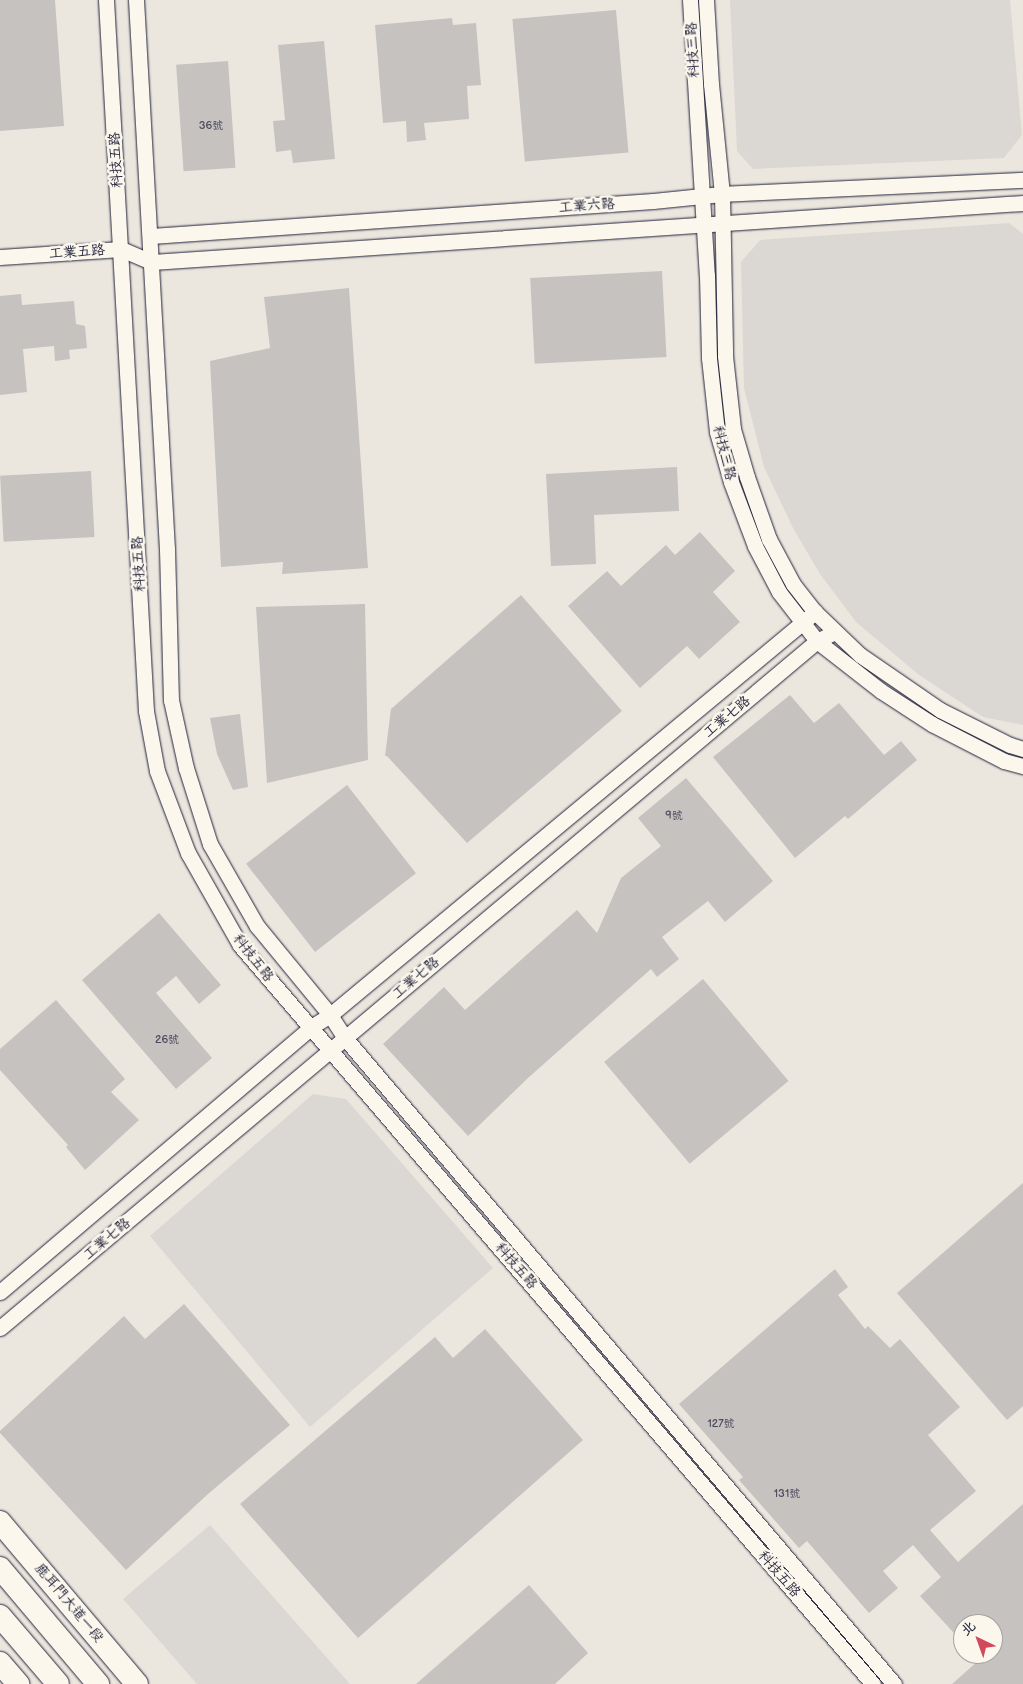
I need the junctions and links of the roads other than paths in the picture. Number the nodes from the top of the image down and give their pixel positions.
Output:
1 (106, 0) edge
2 (136, 0) edge
3 (690, 0) edge
4 (706, 0) edge
5 (1023, 180) edge
6 (722, 194) junction
7 (702, 196) junction
8 (1023, 203) edge
9 (723, 223) junction
10 (703, 224) junction
11 (151, 236) junction
12 (121, 249) junction
13 (0, 257) edge
14 (152, 262) junction
15 (815, 612) junction
16 (802, 622) junction
17 (835, 632) junction
18 (817, 642) junction
19 (1023, 749) edge
20 (1023, 766) edge
21 (330, 1015) junction
22 (311, 1027) junction
23 (344, 1038) junction
24 (331, 1051) junction
25 (0, 1292) edge
26 (0, 1328) edge
27 (0, 1522) edge
28 (0, 1568) edge
29 (0, 1616) edge
30 (0, 1663) edge
31 (18, 1684) edge
32 (58, 1684) edge
33 (98, 1684) edge
34 (137, 1684) edge
35 (873, 1684) edge
36 (894, 1684) edge

1 - 12 street, 科技五路
2 - 11 street, 科技五路
3 - 7 street, 科技三路
4 - 6 street, 科技三路
5 - 6 street, 工業六路
6 - 7 street, 工業六路
6 - 9 street, 科技三路
7 - 10 street, 科技三路
7 - 11 street, 工業六路
8 - 9 street, 工業六路
9 - 10 street, 工業六路
9 - 15 street, 科技三路
10 - 14 street, 工業六路
10 - 16 street, 科技三路
11 - 14 street, 科技五路
12 - 13 street, 工業五路
12 - 14 street, 工業五路
12 - 22 street, 科技五路
14 - 21 street, 科技五路
15 - 16 street, 工業七路
15 - 17 street, 科技三路
16 - 18 street, 科技三路
16 - 21 street, 工業七路
17 - 18 street, 工業七路
17 - 19 street, 科技三路
18 - 20 street, 科技三路
18 - 23 street, 工業七路
21 - 22 street, 工業七路
21 - 23 street, 科技五路
22 - 24 street, 科技五路
22 - 25 street, 工業七路
23 - 24 street, 工業七路
23 - 36 street, 科技五路
24 - 26 street, 工業七路
24 - 35 street, 科技五路
27 - 34 street, 鹿耳門大道一段
28 - 33 street
29 - 32 street
30 - 31 street

